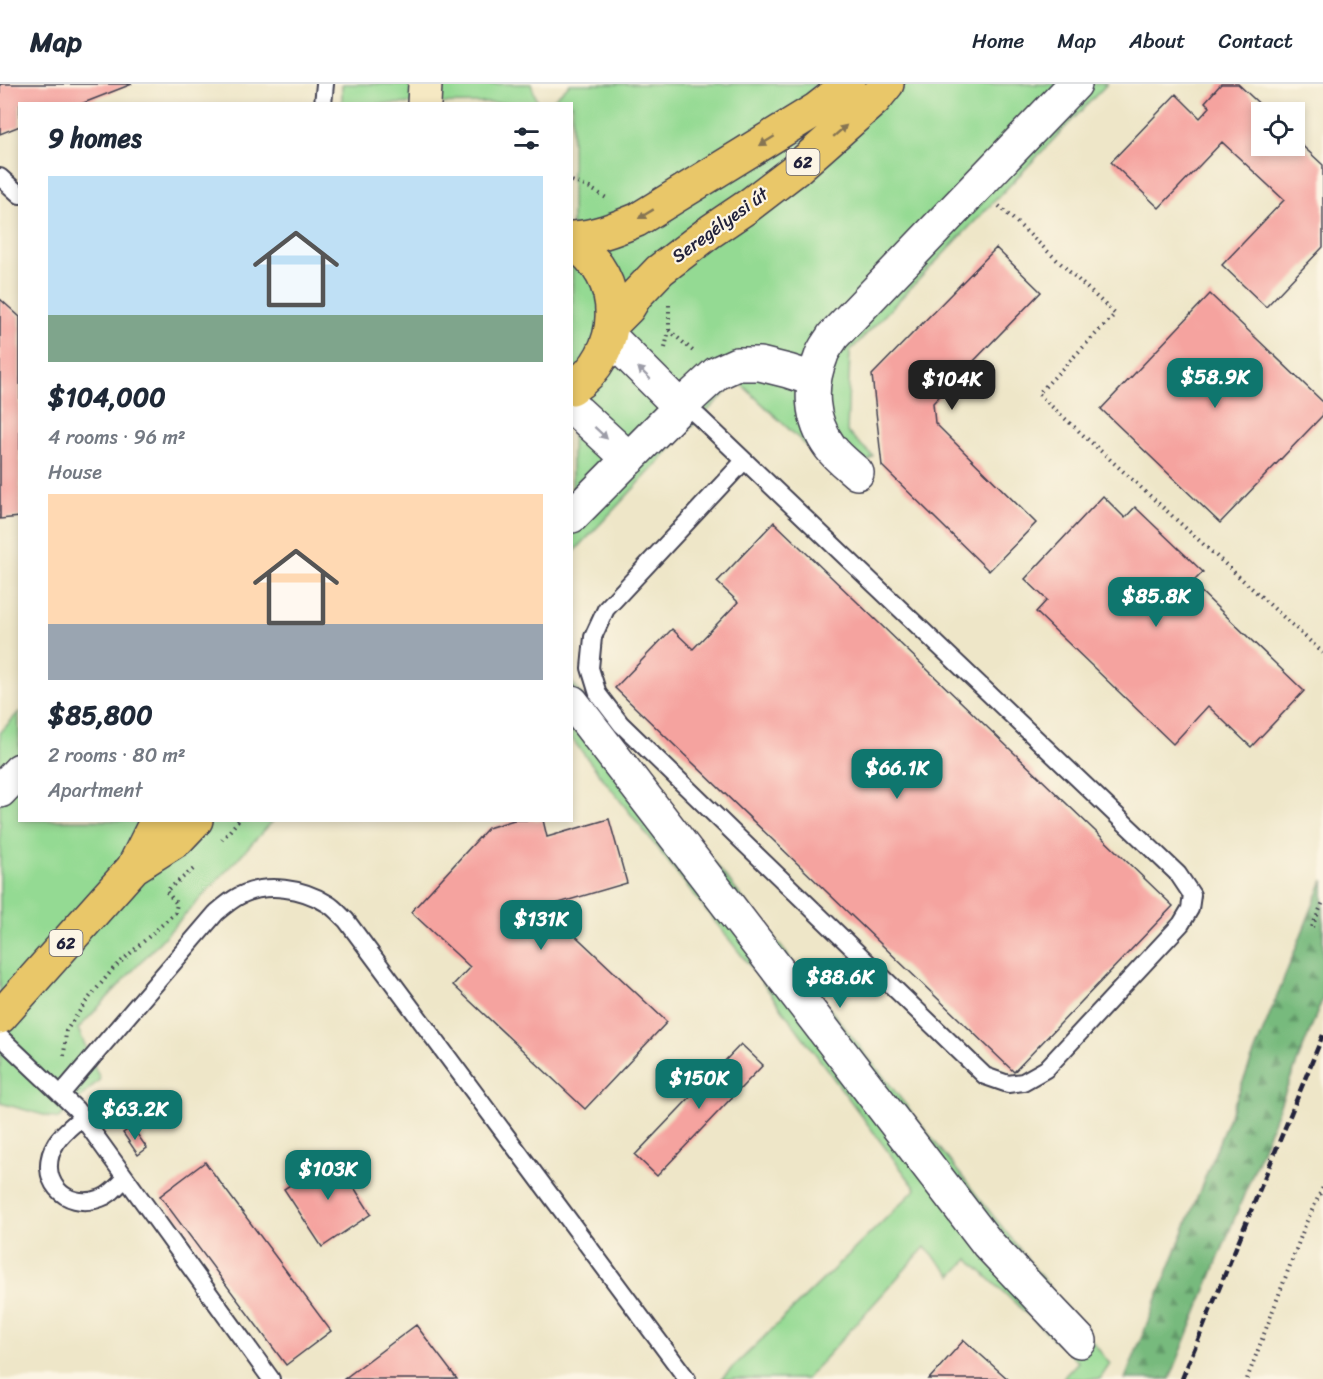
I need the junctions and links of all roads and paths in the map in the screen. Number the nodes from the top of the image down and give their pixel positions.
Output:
1 (325, 84) edge
2 (425, 84) edge
3 (849, 84) edge
4 (887, 84) edge
5 (1075, 84) edge
6 (323, 102) edge
7 (424, 102) edge
8 (0, 177) edge
9 (18, 193) edge
10 (994, 201) dead end
11 (573, 241) edge
12 (573, 242) edge
13 (611, 331) junction
14 (813, 379) junction
15 (573, 387) edge
16 (682, 405) junction
17 (573, 409) edge
18 (629, 459) junction
19 (744, 461) junction
20 (857, 473) dead end
21 (573, 515) edge
22 (1323, 653) edge
23 (573, 703) edge
24 (18, 772) edge
25 (0, 791) edge
26 (157, 822) edge
27 (194, 822) edge
28 (237, 822) edge
29 (216, 846) dead end
30 (200, 864) dead end
31 (133, 868) junction
32 (1323, 902) edge
33 (1312, 927) dead end
34 (0, 1017) edge
35 (0, 1037) edge
36 (61, 1094) junction
37 (82, 1117) junction
38 (126, 1178) junction
39 (1323, 1187) edge
40 (1080, 1341) dead end
41 (271, 1379) edge
42 (687, 1379) edge
43 (1247, 1379) edge

1 - 6 lane
2 - 7 main road
3 -> 11 main road, 62
13 -> 4 main road, Seregélyesi út / 62
5 - 14 street
8 - 9 lane
10 - 22 path
12 - 13 main road, 62
13 - 15 main road, Seregélyesi út / 62
16 -> 13 street
14 - 16 street
14 - 20 street
16 - 18 street
16 - 19 lane
17 -> 18 street
18 - 21 street
19 - 19 lane
23 - 40 street
24 - 25 street
26 - 31 main road, 62
27 - 31 main road, 62
28 - 29 path
30 - 36 path
31 - 34 main road, 62
32 - 33 path
35 - 36 lane
36 - 37 lane
36 - 42 lane
37 - 38 lane
37 - 38 lane
38 - 41 lane
39 - 43 path

